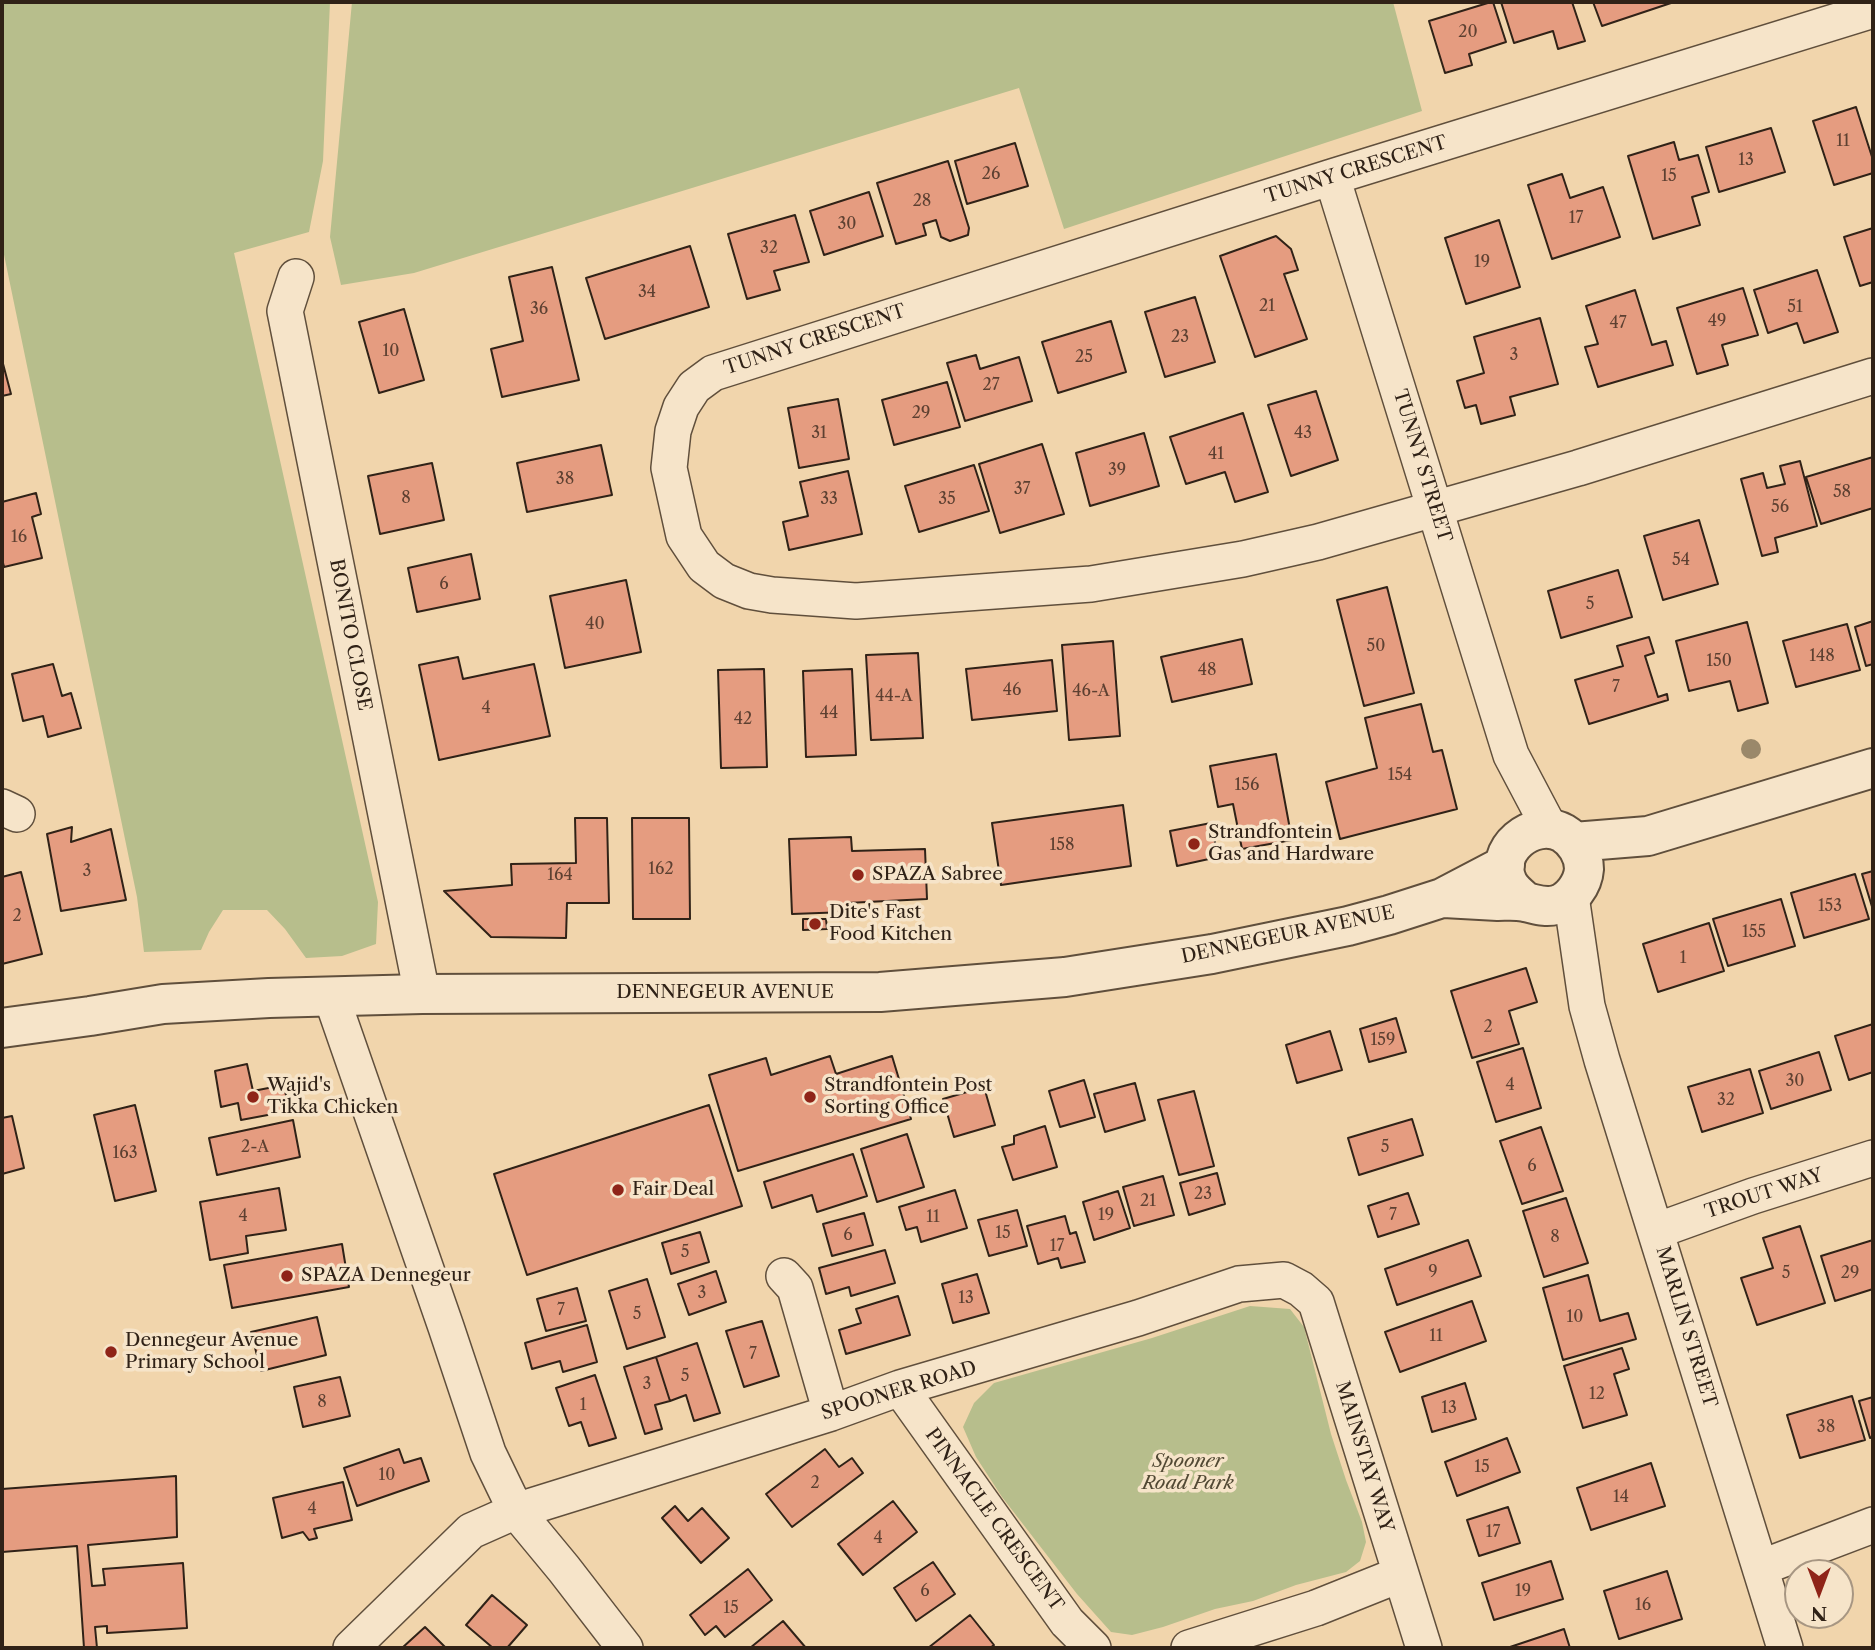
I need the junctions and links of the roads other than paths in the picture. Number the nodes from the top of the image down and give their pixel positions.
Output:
1 (1873, 10) edge
2 (1332, 177) junction
3 (296, 277) dead end
4 (1873, 376) edge
5 (1435, 508) junction
6 (1873, 768) edge
7 (1546, 869) junction
8 (422, 994) junction
9 (331, 996) junction
10 (2, 1028) edge
11 (1873, 1158) edge
12 (1656, 1231) junction
13 (784, 1276) dead end
14 (1284, 1280) joint
15 (900, 1388) junction
16 (831, 1413) junction
17 (516, 1511) junction
18 (1873, 1525) edge
19 (1760, 1568) junction
20 (1401, 1574) junction
21 (351, 1648) edge
22 (625, 1648) edge
23 (1093, 1648) edge
24 (1189, 1648) edge
25 (1424, 1648) edge
26 (1785, 1648) edge

1 - 2 street, TUNNY CRESCENT
2 - 5 street, TUNNY STREET
2 - 5 street, TUNNY CRESCENT
3 - 8 street, BONITO CLOSE
4 - 5 street, TUNNY CRESCENT
5 - 7 street, TUNNY STREET
6 - 7 street, DENNEGEUR AVENUE
7 - 8 street, DENNEGEUR AVENUE
7 - 12 street, MARLIN STREET
8 - 9 street, DENNEGEUR AVENUE
9 - 10 street, DENNEGEUR AVENUE
9 - 17 street
11 - 12 street, TROUT WAY
12 - 19 street, MARLIN STREET
13 - 16 street
14 - 15 street, SPOONER ROAD
14 - 20 street, MAINSTAY WAY
15 - 16 street, SPOONER ROAD
15 - 23 street, PINNACLE CRESCENT
16 - 17 street, SPOONER ROAD
17 - 21 street, SPOONER ROAD
17 - 22 street
18 - 19 street
19 - 26 street, MARLIN STREET
20 - 24 street
20 - 25 street, MAINSTAY WAY

